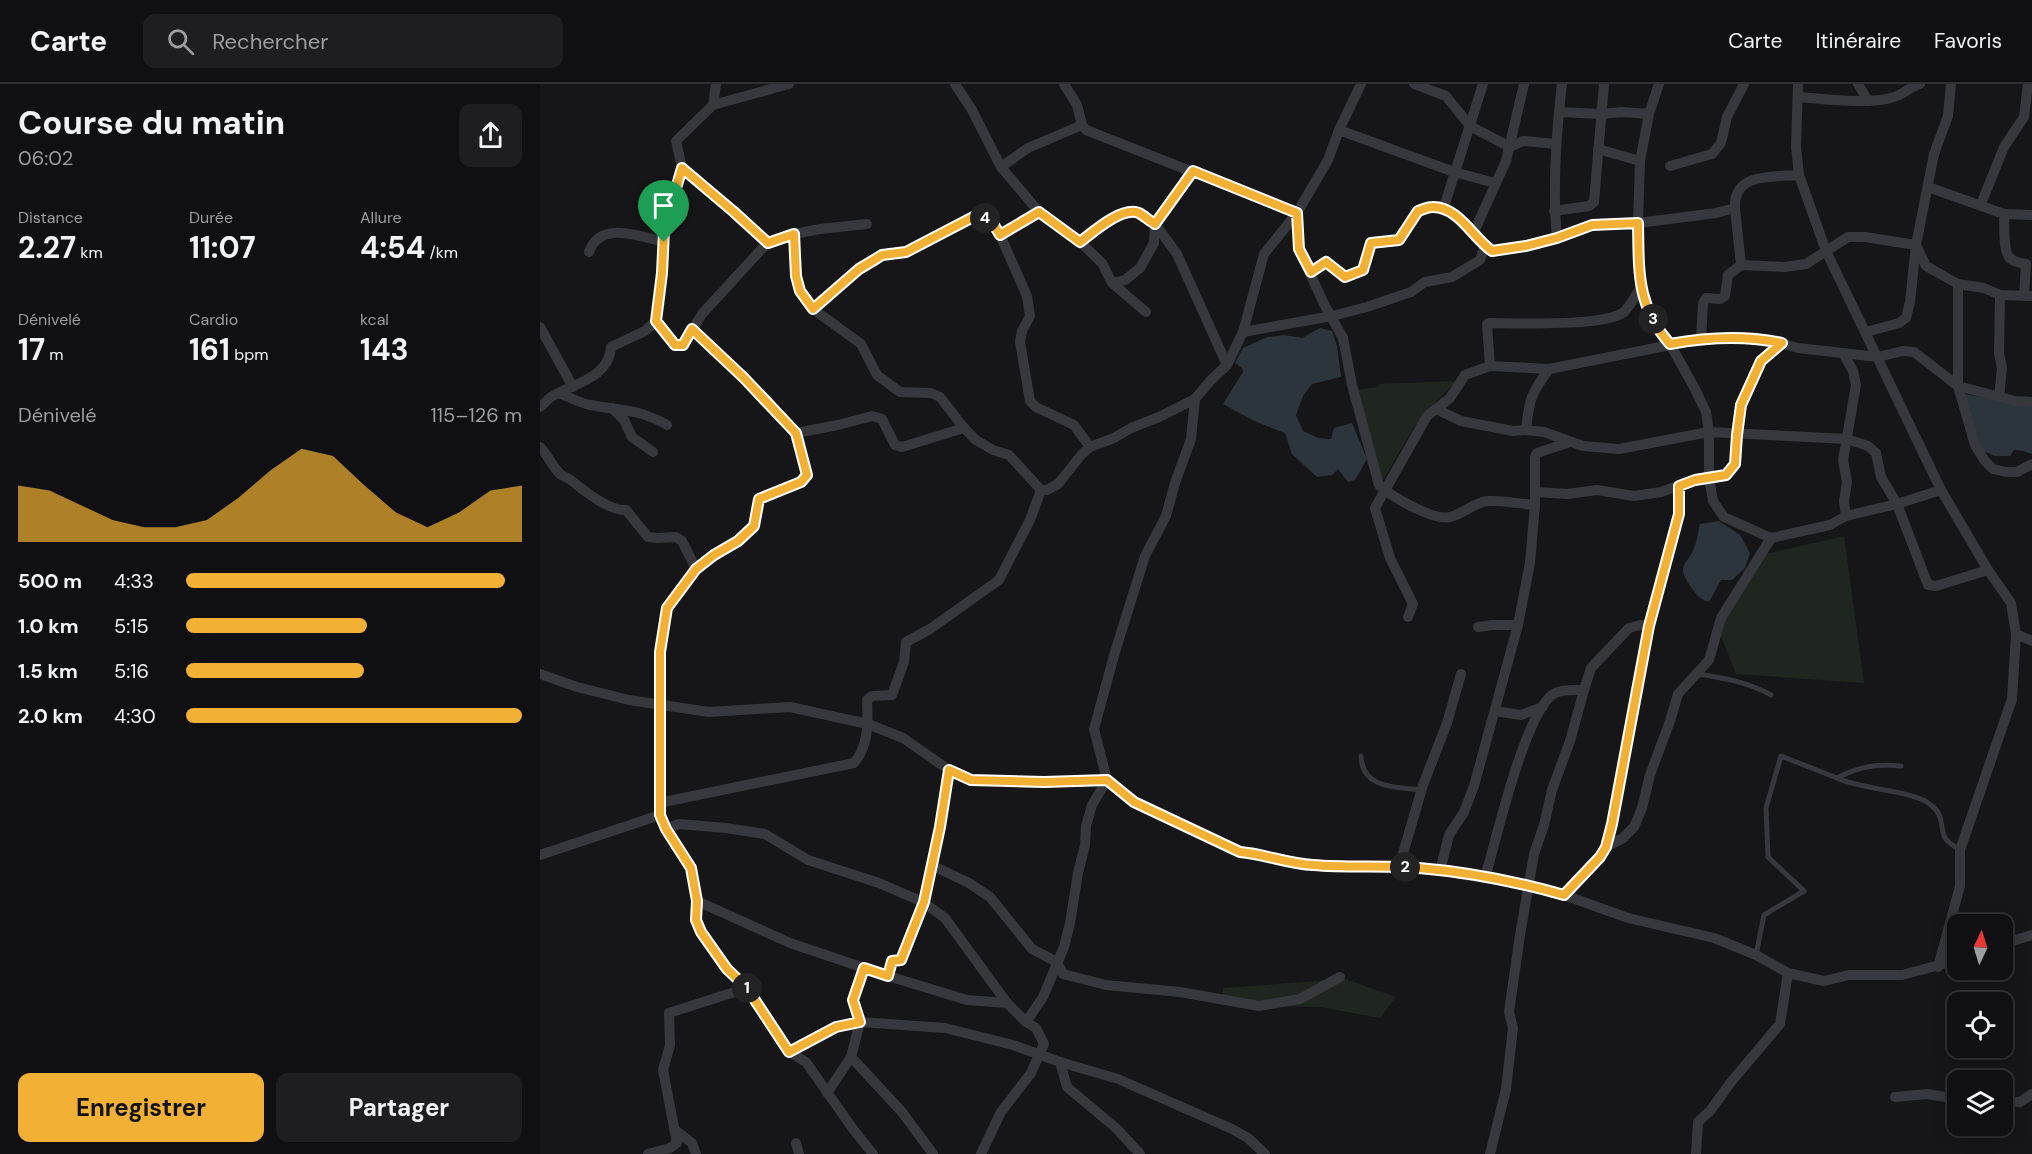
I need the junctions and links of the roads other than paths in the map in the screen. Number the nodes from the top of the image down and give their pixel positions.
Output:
1 (716, 84) edge
2 (789, 84) edge
3 (955, 84) edge
4 (1064, 84) edge
5 (1360, 84) edge
6 (1414, 84) edge
7 (1483, 84) edge
8 (1524, 84) edge
9 (1562, 84) edge
10 (1604, 84) edge
11 (1659, 84) edge
12 (1744, 84) edge
13 (1798, 84) edge
14 (1858, 84) edge
15 (1951, 84) edge
16 (2028, 84) edge
17 (1914, 85) edge
18 (1798, 97) junction
19 (1868, 100) junction
20 (713, 105) junction
21 (1559, 112) junction
22 (1601, 114) junction
23 (1649, 114) junction
24 (1082, 125) junction
25 (1470, 126) junction
26 (1339, 130) junction
27 (1556, 144) junction
28 (1510, 147) junction
29 (1598, 149) junction
30 (1640, 161) junction
31 (1670, 166) dead end
32 (1001, 167) junction
33 (682, 168) junction
34 (1193, 171) junction
35 (1454, 172) junction
36 (1799, 175) junction
37 (1496, 183) junction
38 (1928, 187) junction
39 (1981, 204) junction
40 (1735, 208) junction
41 (1443, 210) junction
42 (1554, 211) junction
43 (1039, 212) junction
44 (1297, 213) junction
45 (2004, 214) junction
46 (2032, 215) edge
47 (1638, 223) junction
48 (867, 224) dead end
49 (1155, 224) junction
50 (794, 234) junction
51 (1473, 234) junction
52 (1000, 235) junction
53 (1557, 238) junction
54 (664, 242) junction
55 (1080, 242) junction
56 (768, 243) junction
57 (1916, 245) junction
58 (1485, 246) junction
59 (1826, 251) junction
60 (589, 252) dead end
61 (1741, 265) junction
62 (1311, 272) junction
63 (1112, 283) junction
64 (1958, 284) junction
65 (1640, 289) junction
66 (2000, 295) junction
67 (2028, 296) edge
68 (813, 309) junction
69 (1146, 312) dead end
70 (1332, 316) junction
71 (656, 321) junction
72 (540, 327) edge
73 (692, 329) junction
74 (1243, 332) junction
75 (1866, 332) junction
76 (1701, 339) junction
77 (1782, 343) junction
78 (1670, 344) junction
79 (1843, 353) junction
80 (1878, 357) junction
81 (1227, 365) junction
82 (1490, 366) junction
83 (1549, 369) junction
84 (1958, 386) junction
85 (573, 387) junction
86 (560, 393) junction
87 (1998, 397) junction
88 (1195, 399) junction
89 (2032, 402) edge
90 (540, 407) edge
91 (612, 408) junction
92 (1436, 409) junction
93 (667, 425) dead end
94 (964, 428) junction
95 (1526, 430) junction
96 (1709, 432) junction
97 (796, 433) junction
98 (1737, 435) junction
99 (1847, 439) junction
100 (1570, 442) junction
101 (540, 447) edge
102 (1090, 447) junction
103 (653, 452) dead end
104 (2032, 464) edge
105 (1710, 478) junction
106 (1679, 486) junction
107 (1041, 490) junction
108 (1941, 490) junction
109 (1386, 491) junction
110 (1535, 492) junction
111 (1897, 504) junction
112 (1535, 506) junction
113 (1846, 516) junction
114 (1771, 538) junction
115 (696, 569) junction
116 (1988, 570) junction
117 (1408, 617) dead end
118 (1518, 625) junction
119 (1649, 626) junction
120 (1478, 627) dead end
121 (2016, 634) junction
122 (2032, 640) edge
123 (540, 674) edge
124 (1461, 674) dead end
125 (1697, 674) junction
126 (1584, 690) junction
127 (1771, 695) dead end
128 (660, 704) junction
129 (1543, 707) junction
130 (1495, 711) junction
131 (868, 724) junction
132 (1361, 756) dead end
133 (1901, 766) dead end
134 (949, 770) junction
135 (1837, 778) junction
136 (1107, 780) junction
137 (1422, 790) junction
138 (659, 803) junction
139 (660, 815) junction
140 (666, 829) junction
141 (1606, 847) junction
142 (1960, 850) junction
143 (540, 855) edge
144 (931, 865) junction
145 (1399, 867) junction
146 (1440, 871) junction
147 (1485, 878) junction
148 (1528, 885) junction
149 (1564, 895) junction
150 (697, 901) junction
151 (924, 902) junction
152 (2032, 935) edge
153 (2013, 941) edge
154 (1756, 955) junction
155 (1057, 962) junction
156 (1947, 964) edge
157 (1938, 967) junction
158 (864, 968) junction
159 (1788, 973) junction
160 (888, 976) junction
161 (1340, 977) dead end
162 (747, 988) junction
163 (1007, 1003) junction
164 (860, 1022) junction
165 (1026, 1022) junction
166 (789, 1052) junction
167 (1039, 1055) junction
168 (851, 1057) junction
169 (1060, 1062) junction
170 (827, 1093) junction
171 (2032, 1094) edge
172 (1894, 1097) dead end
173 (1947, 1098) edge
174 (2013, 1102) edge
175 (675, 1130) junction
176 (648, 1154) edge
177 (696, 1154) edge
178 (873, 1154) edge
179 (933, 1154) edge
180 (981, 1154) edge
181 (1140, 1154) edge
182 (1265, 1154) edge
183 (1490, 1154) edge
184 (1696, 1154) edge

1 - 20 street
2 - 20 street
3 - 32 street
4 - 24 street
5 - 26 street
6 - 25 street
7 - 25 street
8 - 28 street
9 - 21 street
10 - 22 street
11 - 23 street
12 - 31 street
13 - 18 street
14 - 19 street
15 - 38 street
16 - 39 street
17 - 19 street
18 - 19 street
18 - 36 street
20 - 33 street
21 - 22 street
21 - 27 street
22 - 23 street
22 - 29 street
23 - 30 street
24 - 32 street
24 - 34 street
25 - 28 street
25 - 35 street
26 - 35 street
26 - 44 street
27 - 28 street
27 - 42 street
28 - 37 street
29 - 30 street
29 - 42 street
30 - 47 street
32 - 43 street
33 - 54 street
33 - 56 street
34 - 44 street
34 - 49 street
35 - 37 street
35 - 41 street
36 - 40 street
36 - 59 street
37 - 51 street
38 - 39 street
38 - 57 street
39 - 45 street
40 - 47 street
40 - 61 street
41 - 51 street
41 - 62 street
42 - 53 street
43 - 52 street
43 - 55 street
44 - 62 street
44 - 74 street
45 - 46 street
45 - 67 street
47 - 53 street
47 - 65 street
48 - 50 street
49 - 55 street
49 - 63 street
49 - 81 street
50 - 56 street
50 - 68 street
51 - 58 street
52 - 68 street
52 - 102 street
53 - 58 street
54 - 60 street
54 - 71 street
55 - 63 street
56 - 73 street
57 - 59 street
57 - 64 street
57 - 75 street
58 - 70 street
59 - 61 street
59 - 75 street
61 - 76 street
62 - 70 street
63 - 69 street
64 - 66 street
64 - 84 street
65 - 78 street
65 - 82 street
66 - 67 street
66 - 87 street
68 - 94 street
70 - 74 street
70 - 109 street
71 - 73 street
71 - 85 street
72 - 85 street
73 - 97 street
74 - 81 street
75 - 80 street
76 - 77 street
76 - 78 street
77 - 79 street
77 - 98 street
78 - 83 street
78 - 96 street
79 - 80 street
79 - 99 street
80 - 84 street
80 - 108 street
81 - 88 street
82 - 83 street
82 - 92 street
83 - 95 street
84 - 87 street
84 - 104 street
85 - 86 street
86 - 90 street
86 - 91 street
87 - 89 street
88 - 102 street
88 - 136 street
91 - 93 street
91 - 103 street
92 - 95 street
92 - 109 street
94 - 97 street
94 - 107 street
95 - 100 street
96 - 98 street
96 - 100 street
96 - 105 street
97 - 115 street
98 - 99 street
98 - 105 street
99 - 111 street
99 - 113 street
100 - 110 street
101 - 115 street
102 - 107 street
105 - 106 street
105 - 114 street
106 - 110 street
106 - 119 street
107 - 131 street
108 - 111 street
108 - 116 street
109 - 112 street
109 - 117 street
110 - 112 street
111 - 113 street
111 - 116 street
112 - 118 street
113 - 114 street
114 - 125 street
115 - 128 street
116 - 121 street
118 - 120 street
118 - 130 street
119 - 126 street
119 - 141 street
121 - 122 street
121 - 142 street
123 - 128 street
124 - 137 street
125 - 127 lane
125 - 141 street
126 - 129 street
126 - 148 street
128 - 131 street
128 - 138 street
129 - 130 street
129 - 147 street
130 - 146 street
131 - 134 street
131 - 138 street
132 - 137 lane
133 - 135 lane
134 - 136 street
134 - 144 street
135 - 142 lane
135 - 154 lane
136 - 145 street
136 - 155 street
137 - 145 street
138 - 139 street
139 - 140 street
139 - 143 street
140 - 150 street
140 - 151 street
141 - 149 street
142 - 157 street
144 - 151 street
144 - 155 street
145 - 146 street
146 - 147 street
147 - 148 street
148 - 149 street
148 - 183 street
149 - 154 street
150 - 158 street
150 - 162 street
151 - 160 street
151 - 163 street
152 - 153 street
154 - 159 street
155 - 161 street
155 - 165 street
156 - 157 street
157 - 159 street
158 - 160 street
158 - 164 street
159 - 184 street
160 - 163 street
162 - 166 street
162 - 175 street
163 - 165 street
164 - 166 street
164 - 167 street
164 - 168 street
165 - 167 street
166 - 170 street
167 - 169 street
167 - 180 street
168 - 170 street
168 - 179 street
169 - 181 street
169 - 182 street
170 - 178 street
171 - 174 street
172 - 173 street
175 - 176 street
175 - 177 street

